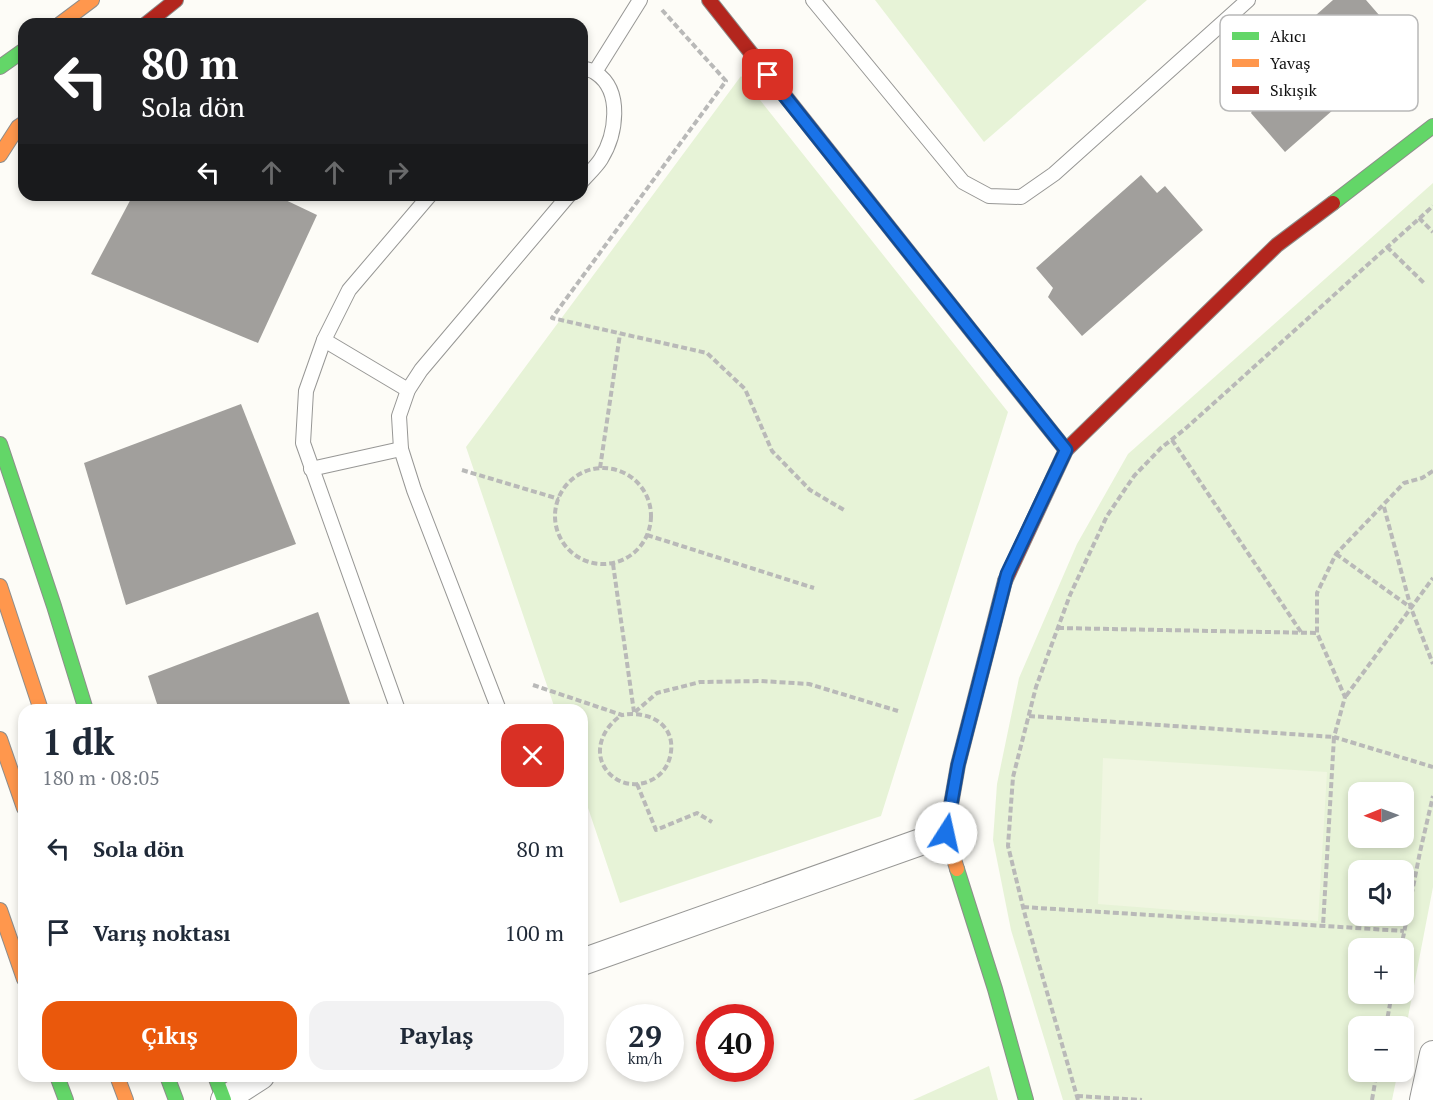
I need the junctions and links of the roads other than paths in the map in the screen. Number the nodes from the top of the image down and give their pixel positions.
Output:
1 (92, 0) edge
2 (176, 0) edge
3 (640, 0) edge
4 (709, 0) edge
5 (813, 0) edge
6 (1248, 0) edge
7 (1231, 15) edge
8 (68, 18) edge
9 (154, 18) edge
10 (1220, 25) edge
11 (18, 54) edge
12 (0, 67) edge
13 (589, 70) edge
14 (1433, 126) edge
15 (18, 127) edge
16 (0, 155) edge
17 (588, 174) edge
18 (425, 201) edge
19 (564, 201) edge
20 (324, 340) junction
21 (408, 390) junction
22 (0, 444) edge
23 (401, 449) junction
24 (1066, 450) junction
25 (311, 469) junction
26 (0, 586) edge
27 (39, 704) edge
28 (84, 704) edge
29 (396, 704) edge
30 (497, 704) edge
31 (0, 739) edge
32 (18, 791) edge
33 (946, 833) junction
34 (0, 910) edge
35 (588, 960) edge
36 (18, 962) edge
37 (1433, 1054) edge
38 (59, 1082) edge
39 (119, 1082) edge
40 (169, 1082) edge
41 (216, 1082) edge
42 (252, 1082) edge
43 (66, 1100) edge
44 (126, 1100) edge
45 (176, 1100) edge
46 (224, 1100) edge
47 (1026, 1100) edge
48 (1423, 1100) edge

1 - 8 main road
2 - 9 main road
3 - 13 lane
4 - 24 main road
5 - 10 lane
6 - 7 lane
11 - 12 main road
13 - 17 lane
14 - 24 main road
15 - 16 main road
18 - 20 lane
19 - 21 lane
20 - 21 lane
20 - 25 lane
21 - 23 lane
22 - 28 main road
23 - 25 lane
23 - 30 lane
24 - 33 main road
25 - 29 lane
26 - 27 main road
31 - 32 main road
33 - 35 street
33 - 47 main road
34 - 36 main road
37 - 48 street
38 - 43 main road
39 - 44 main road
40 - 45 main road
41 - 46 main road
42 - 46 street

